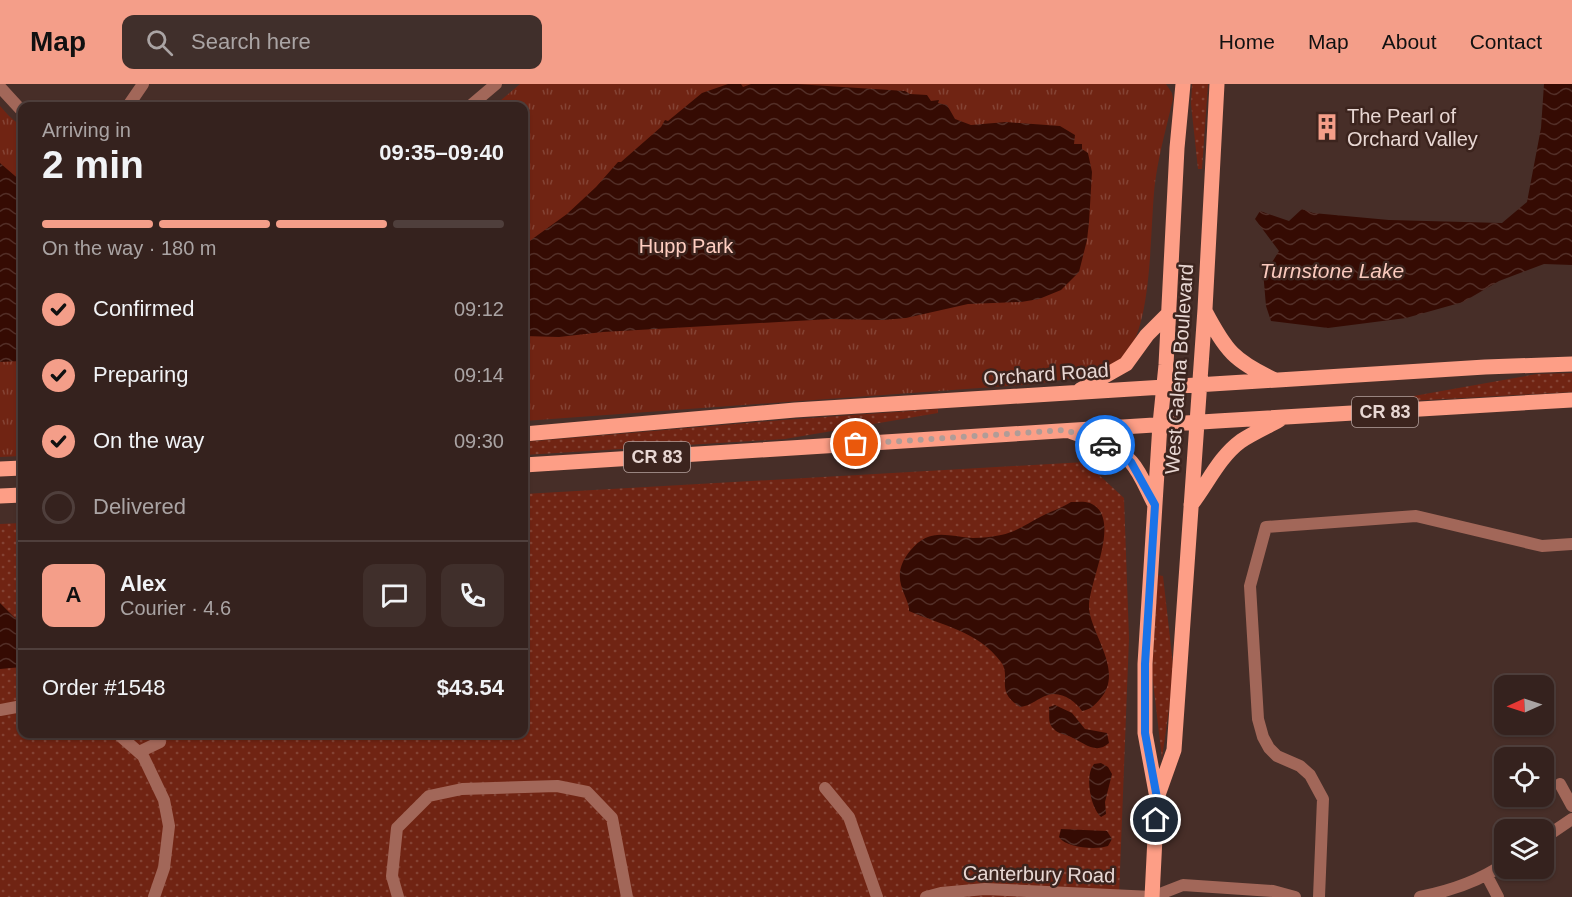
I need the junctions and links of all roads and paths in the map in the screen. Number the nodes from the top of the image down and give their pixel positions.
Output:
1 (143, 84) edge
2 (496, 84) edge
3 (1182, 84) edge
4 (1217, 84) edge
5 (0, 87) edge
6 (131, 102) edge
7 (475, 102) edge
8 (18, 107) edge
9 (1205, 309) junction
10 (1169, 313) junction
11 (1572, 364) edge
12 (1278, 381) junction
13 (1199, 386) junction
14 (1164, 388) junction
15 (1073, 393) junction
16 (1572, 400) edge
17 (1282, 418) junction
18 (1197, 422) junction
19 (1160, 424) junction
20 (1066, 430) junction
21 (528, 434) edge
22 (528, 465) edge
23 (18, 468) edge
24 (0, 469) edge
25 (18, 495) edge
26 (0, 496) edge
27 (1155, 505) junction
28 (1191, 505) junction
29 (1572, 544) edge
30 (18, 707) edge
31 (0, 710) edge
32 (123, 738) edge
33 (160, 742) dead end
34 (140, 752) junction
35 (1560, 784) dead end
36 (825, 788) dead end
37 (1157, 798) junction
38 (1572, 806) edge
39 (1572, 819) edge
40 (1554, 831) edge
41 (1494, 871) edge
42 (1487, 876) junction
43 (154, 897) edge
44 (398, 897) edge
45 (627, 897) edge
46 (877, 897) edge
47 (926, 897) edge
48 (1152, 897) edge
49 (1295, 897) edge
50 (1319, 897) edge
51 (1420, 897) edge
52 (1498, 897) edge

1 - 6 street
2 - 7 street
3 - 10 main road, West Galena Boulevard
4 - 9 main road, West Galena Boulevard
5 - 8 street
9 - 12 main road
9 - 13 main road, West Galena Boulevard
10 - 14 main road, West Galena Boulevard
10 - 15 main road
11 - 12 main road, Orchard Road / CR 83
12 - 13 main road, Orchard Road / CR 83
13 - 14 main road, Orchard Road / CR 83
13 - 18 main road, West Galena Boulevard
14 - 15 main road, Orchard Road / CR 83
14 - 19 main road, West Galena Boulevard
15 - 21 main road, Orchard Road / CR 83
16 - 17 main road, CR 83
17 - 18 main road, CR 83
17 - 28 main road
18 - 19 main road, CR 83
18 - 28 main road, West Galena Boulevard
19 - 20 main road, CR 83
19 - 27 main road, West Galena Boulevard
20 - 22 main road, CR 83
20 - 27 main road
23 - 24 main road
25 - 26 main road
27 - 37 main road, West Galena Boulevard
28 - 37 main road, West Galena Boulevard
29 - 50 street
30 - 31 street
32 - 34 street
33 - 34 street
34 - 43 street
35 - 38 street
36 - 46 street
37 - 48 main road, West Galena Boulevard
39 - 40 street
41 - 42 street
42 - 51 street
42 - 52 street
44 - 45 street
47 - 48 street, Canterbury Road
48 - 49 street

